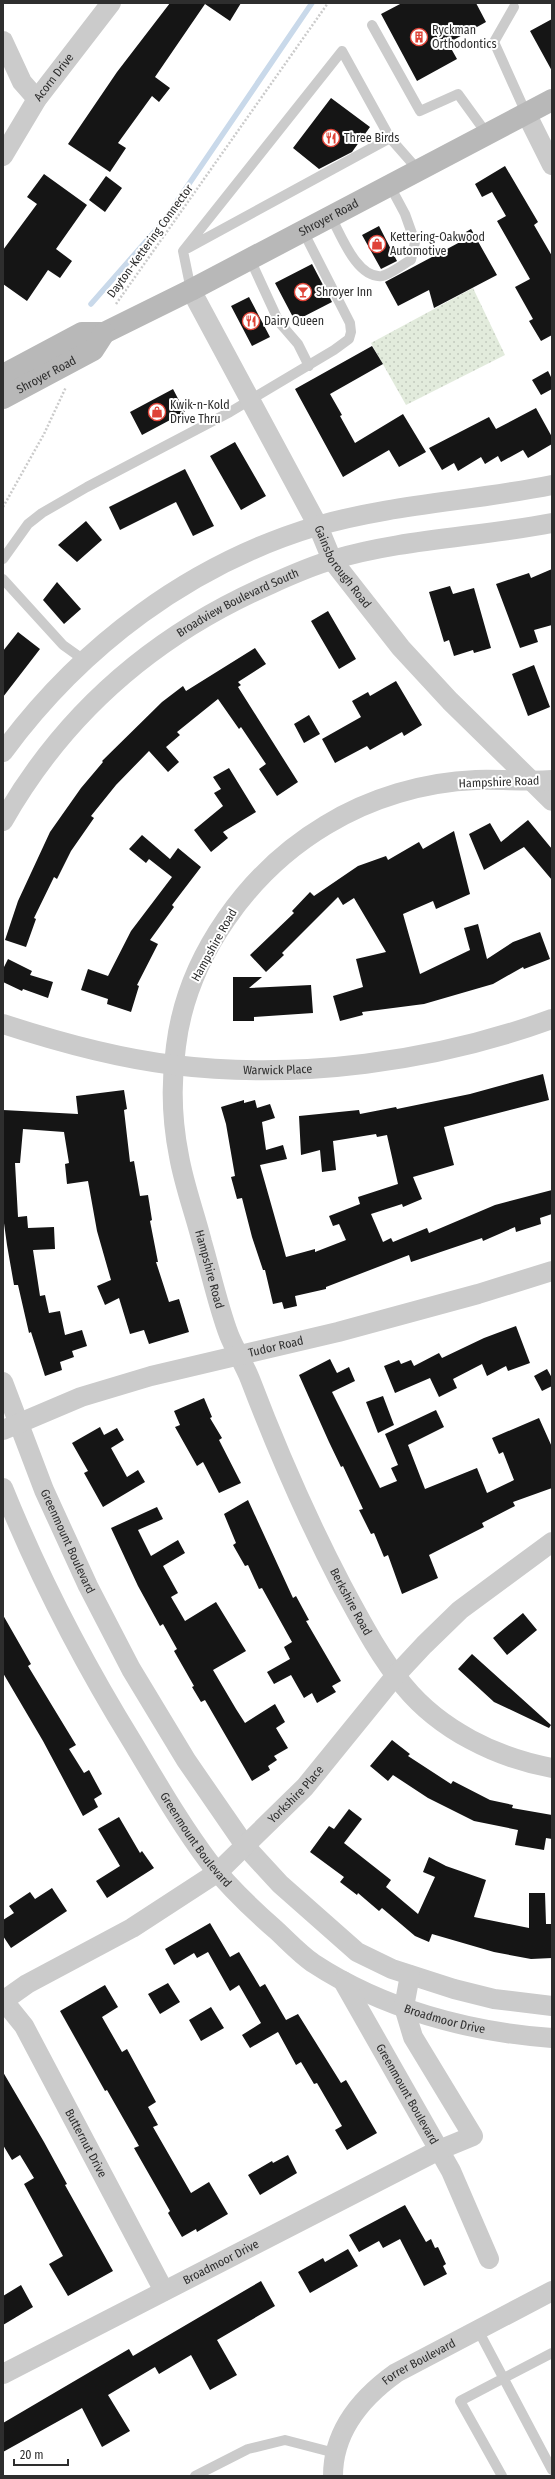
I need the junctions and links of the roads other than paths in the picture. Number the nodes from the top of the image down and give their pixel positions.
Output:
1 (111, 3) edge
2 (514, 8) dead end
3 (372, 25) dead end
4 (3, 41) edge
5 (37, 99) junction
6 (552, 100) edge
7 (526, 113) junction
8 (487, 134) junction
9 (390, 138) junction
10 (3, 156) edge
11 (552, 165) edge
12 (419, 171) junction
13 (390, 186) junction
14 (331, 216) junction
15 (303, 231) junction
16 (184, 250) junction
17 (250, 259) junction
18 (191, 290) junction
19 (104, 333) junction
20 (309, 366) junction
21 (3, 375) edge
22 (3, 398) edge
23 (250, 401) junction
24 (552, 485) edge
25 (552, 523) edge
26 (318, 526) junction
27 (3, 559) edge
28 (332, 560) junction
29 (3, 579) edge
30 (84, 660) junction
31 (3, 752) edge
32 (530, 780) junction
33 (552, 780) edge
34 (552, 801) edge
35 (3, 821) edge
36 (552, 1019) edge
37 (3, 1024) edge
38 (174, 1065) junction
39 (552, 1271) edge
40 (238, 1354) junction
41 (3, 1382) edge
42 (10, 1428) edge
43 (3, 1488) edge
44 (552, 1542) edge
45 (396, 1675) junction
46 (552, 1768) edge
47 (246, 1847) junction
48 (218, 1872) junction
49 (410, 1975) junction
50 (343, 1981) junction
51 (3, 2000) edge
52 (552, 2006) edge
53 (404, 2007) junction
54 (552, 2038) edge
55 (439, 2150) junction
56 (489, 2258) dead end
57 (164, 2291) junction
58 (552, 2291) edge
59 (478, 2330) junction
60 (552, 2353) edge
61 (3, 2374) edge
62 (504, 2379) junction
63 (335, 2453) junction
64 (552, 2470) edge
65 (195, 2476) edge
66 (333, 2476) edge
67 (502, 2476) edge

1 - 5 street, Acorn Drive
2 - 7 lane
3 - 8 lane
4 - 5 street
5 - 10 street, Acorn Drive
6 - 7 main road, Shroyer Road
7 - 8 main road, Shroyer Road
7 - 11 street
8 - 12 main road, Shroyer Road
9 - 12 lane
9 - 16 lane
9 - 16 lane
12 - 13 main road, Shroyer Road
13 - 14 main road, Shroyer Road
13 - 14 lane
14 - 15 main road, Shroyer Road
15 - 17 main road, Shroyer Road
15 - 20 lane
16 - 18 lane
17 - 18 main road, Shroyer Road
17 - 20 lane
18 - 19 main road, Shroyer Road
18 - 23 street, Gainsborough Road
19 - 21 main road, Shroyer Road
19 - 22 main road, Shroyer Road
20 - 23 lane
23 - 26 street, Gainsborough Road
23 - 27 lane
24 - 26 street
25 - 28 street, Broadview Boulevard South
26 - 28 street, Gainsborough Road
26 - 30 street
28 - 32 street, Gainsborough Road
28 - 35 street, Broadview Boulevard South
29 - 30 lane
30 - 31 street
32 - 33 street, Hampshire Road
32 - 34 street, Gainsborough Road
32 - 38 street, Hampshire Road
36 - 38 street, Warwick Place
37 - 38 street, Warwick Place
38 - 40 street, Hampshire Road
39 - 40 street, Tudor Road
40 - 42 street, Tudor Road
40 - 45 street, Berkshire Road
41 - 42 street, Greenmount Boulevard
42 - 47 street, Greenmount Boulevard
43 - 48 street, Greenmount Boulevard
44 - 45 street, Yorkshire Place
45 - 46 street, Berkshire Road
45 - 47 street, Yorkshire Place
47 - 48 street, Yorkshire Place
47 - 49 street, Greenmount Boulevard
48 - 50 street, Greenmount Boulevard
48 - 51 street, Yorkshire Place
49 - 52 street
49 - 53 street, Greenmount Boulevard
50 - 53 street, Broadmoor Drive
50 - 55 street, Greenmount Boulevard
51 - 57 street, Butternut Drive
53 - 54 street, Broadmoor Drive
53 - 55 street, Greenmount Boulevard
55 - 56 street, Greenmount Boulevard
55 - 57 street, Broadmoor Drive
57 - 61 street, Broadmoor Drive
58 - 59 street, Forrer Boulevard
59 - 62 lane
59 - 63 street, Forrer Boulevard
60 - 62 lane
62 - 64 lane
62 - 67 lane
63 - 65 lane
63 - 66 street, Forrer Boulevard

